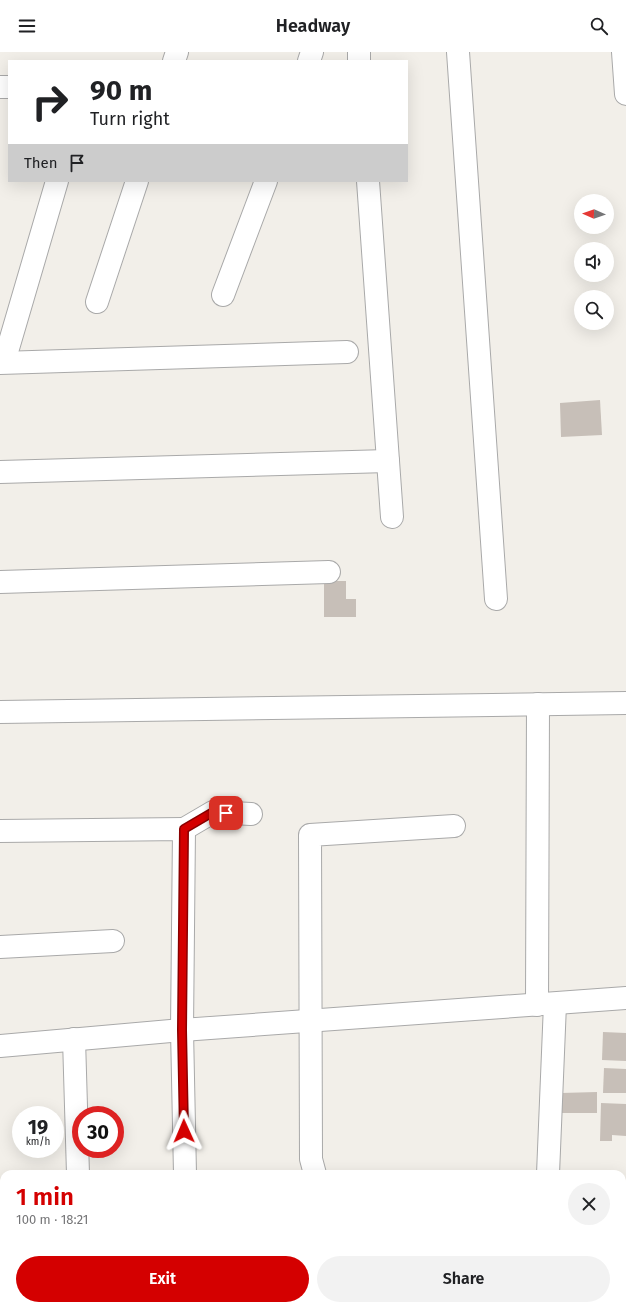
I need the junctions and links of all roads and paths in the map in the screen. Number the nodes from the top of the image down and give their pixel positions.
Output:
1 (458, 52) edge
2 (623, 52) edge
3 (626, 94) edge
4 (57, 182) edge
5 (137, 182) edge
6 (266, 182) edge
7 (368, 182) edge
8 (223, 294) dead end
9 (97, 302) dead end
10 (347, 352) dead end
11 (2, 362) edge
12 (388, 461) junction
13 (0, 472) edge
14 (392, 517) dead end
15 (329, 572) dead end
16 (0, 582) edge
17 (496, 599) dead end
18 (626, 703) edge
19 (538, 704) junction
20 (0, 712) edge
21 (251, 814) dead end
22 (454, 826) dead end
23 (184, 829) junction
24 (0, 831) edge
25 (113, 941) dead end
26 (0, 947) edge
27 (626, 998) edge
28 (546, 1005) junction
29 (310, 1021) junction
30 (182, 1030) junction
31 (74, 1039) junction
32 (0, 1046) edge
33 (78, 1170) edge
34 (185, 1170) edge
35 (313, 1170) edge
36 (548, 1170) edge

1 - 17 street
2 - 3 street
4 - 11 street
5 - 9 street
6 - 8 street
7 - 12 street
10 - 11 street
12 - 13 street
12 - 14 street
15 - 16 street
18 - 19 street
19 - 20 street
19 - 28 street
21 - 23 street
22 - 29 street
23 - 24 street
23 - 30 street
25 - 26 street
27 - 28 street
28 - 29 street
28 - 36 street
29 - 30 street
29 - 35 street
30 - 31 street
30 - 34 street
31 - 32 street
31 - 33 street

